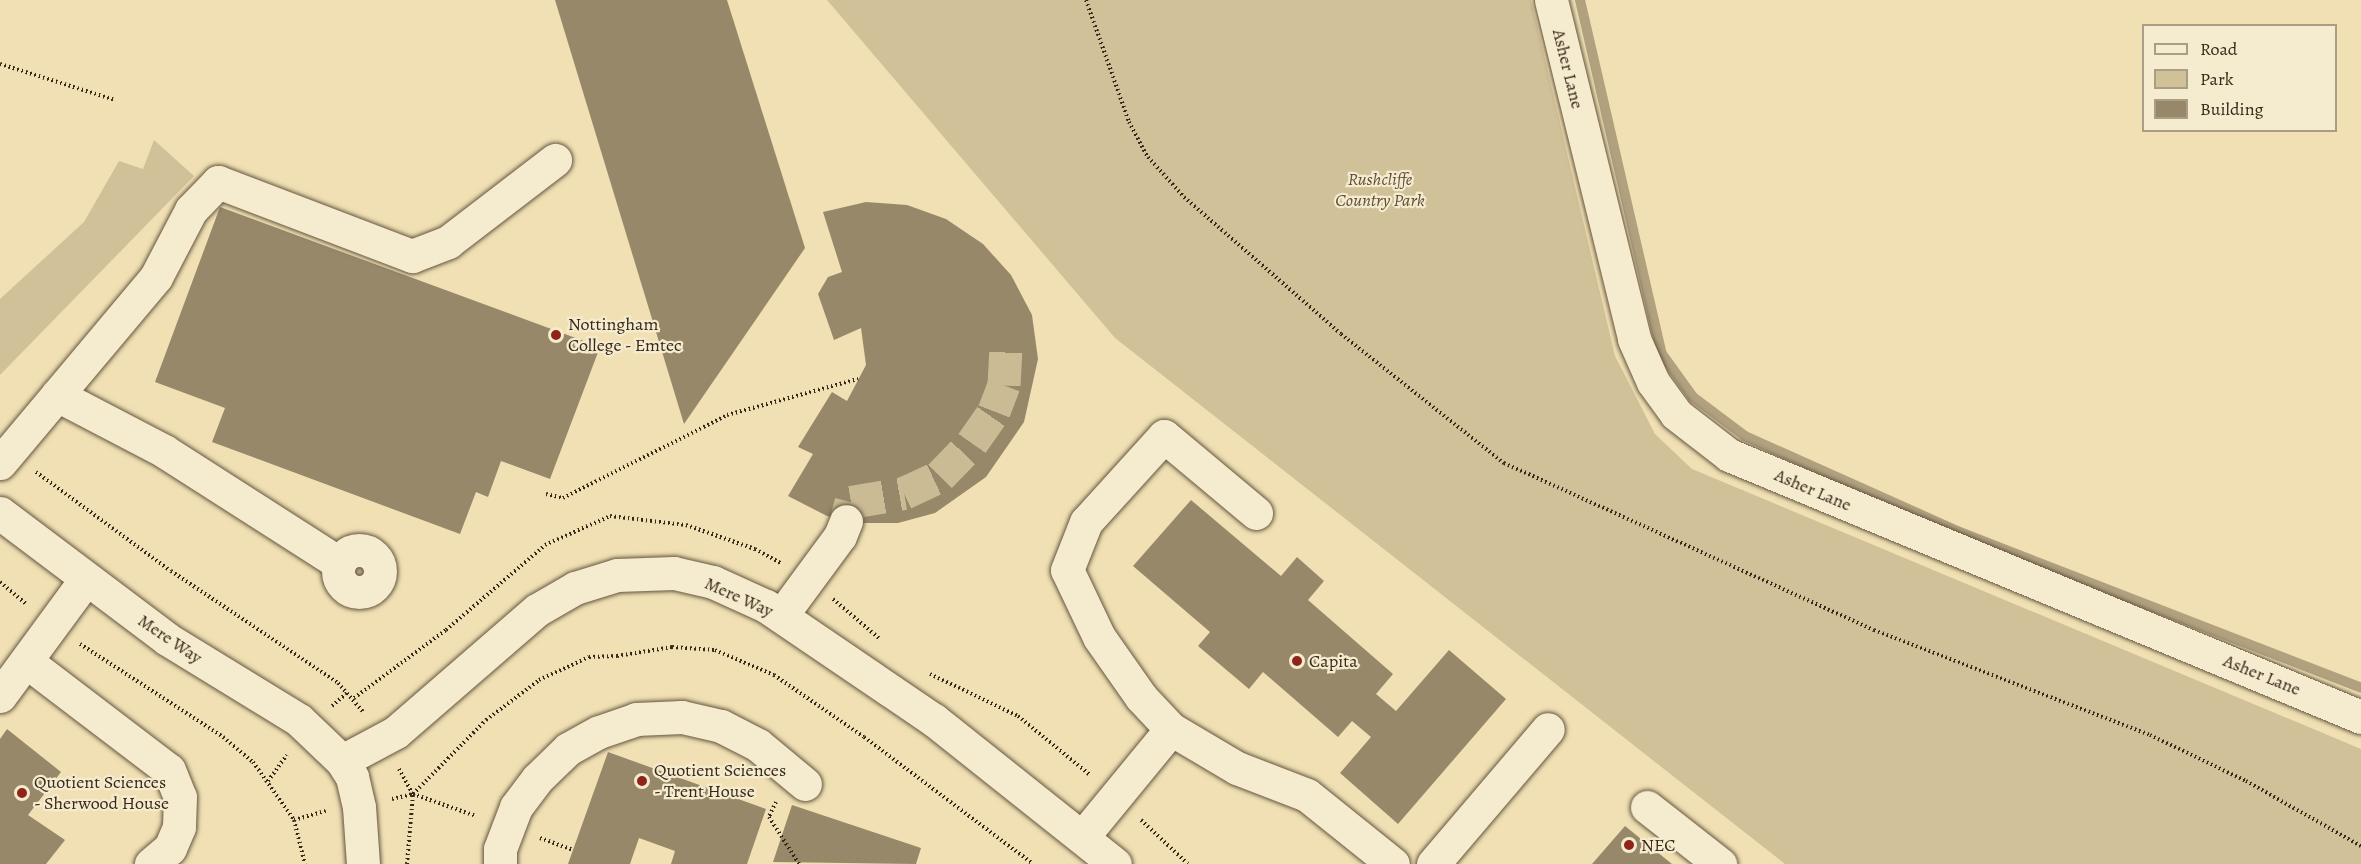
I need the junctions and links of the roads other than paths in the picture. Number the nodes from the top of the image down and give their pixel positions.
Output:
1 (1551, 0) edge
2 (555, 160) dead end
3 (57, 394) junction
4 (5, 458) edge
5 (0, 513) edge
6 (1256, 513) dead end
7 (846, 521) tunnel mouth
8 (339, 563) dead end
9 (86, 579) junction
10 (781, 616) junction
11 (27, 662) junction
12 (0, 696) edge
13 (2361, 717) edge
14 (1171, 729) junction
15 (1548, 729) dead end
16 (342, 761) junction
17 (798, 778) road end
18 (1647, 807) dead end
19 (1084, 836) junction
20 (151, 864) edge
21 (363, 864) edge
22 (500, 864) edge
23 (1115, 864) edge
24 (1393, 864) edge
25 (1432, 864) edge
26 (1720, 864) edge

1 - 13 street, Asher Lane
2 - 3 street
3 - 4 street
3 - 8 street
5 - 9 street, Mere Way
6 - 14 street
7 - 10 street
9 - 11 street
9 - 16 street, Mere Way
10 - 16 street, Mere Way
10 - 19 street, Mere Way
11 - 12 street
11 - 20 street
14 - 19 street
14 - 24 street
15 - 25 street
16 - 21 street, Mere Way
17 - 22 street
18 - 26 street
19 - 23 street, Mere Way

